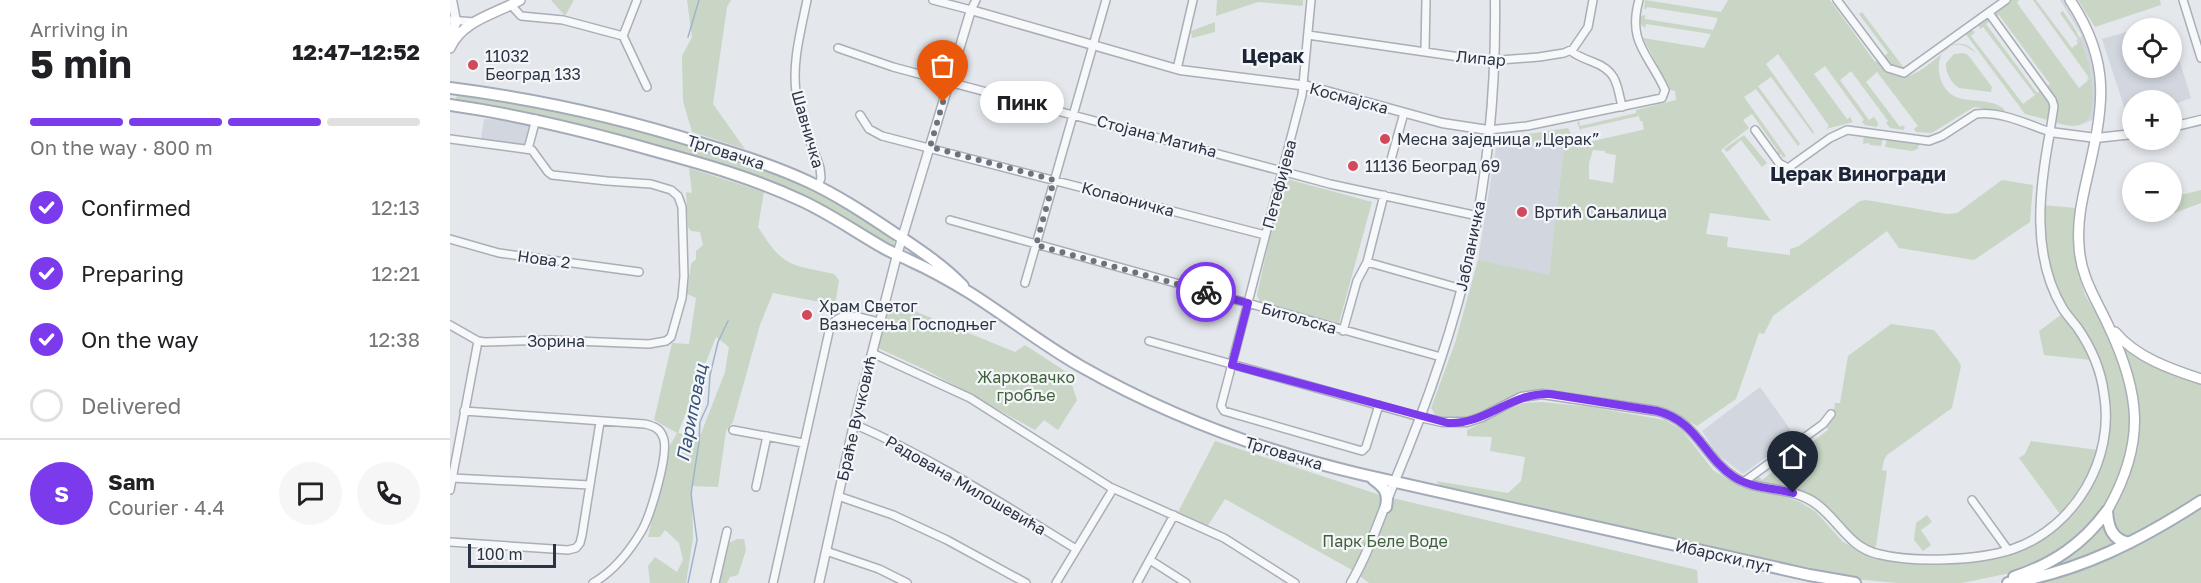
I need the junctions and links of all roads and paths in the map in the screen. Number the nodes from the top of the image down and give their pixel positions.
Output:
1 (452, 0) edge
2 (520, 0) edge
3 (637, 0) edge
4 (807, 0) edge
5 (933, 0) edge
6 (975, 0) edge
7 (1106, 0) edge
8 (1193, 0) edge
9 (1311, 0) edge
10 (1426, 0) edge
11 (1495, 0) edge
12 (1593, 0) edge
13 (1639, 0) edge
14 (1837, 0) edge
15 (2006, 0) edge
16 (2070, 0) edge
17 (2183, 0) edge
18 (511, 5) junction
19 (971, 10) junction
20 (1989, 13) junction
21 (453, 20) edge
22 (474, 22) junction
23 (1308, 35) junction
24 (623, 36) junction
25 (451, 37) edge
26 (1092, 45) junction
27 (450, 48) edge
28 (838, 48) dead end
29 (1425, 51) junction
30 (1571, 51) junction
31 (2201, 58) edge
32 (1494, 61) junction
33 (1177, 69) junction
34 (951, 82) junction
35 (1303, 86) junction
36 (647, 87) dead end
37 (450, 88) edge
38 (450, 105) edge
39 (1622, 107) junction
40 (1072, 113) junction
41 (1404, 113) junction
42 (860, 116) dead end
43 (536, 119) junction
44 (2201, 120) edge
45 (2182, 125) edge
46 (1488, 130) junction
47 (1755, 130) dead end
48 (2050, 132) junction
49 (2122, 135) edge
50 (2096, 138) junction
51 (450, 139) edge
52 (930, 147) junction
53 (528, 149) junction
54 (1390, 163) dead end
55 (1282, 169) junction
56 (1054, 180) junction
57 (818, 187) junction
58 (1384, 195) junction
59 (1478, 216) junction
60 (950, 220) dead end
61 (1265, 235) junction
62 (450, 239) edge
63 (902, 239) junction
64 (1036, 245) junction
65 (897, 255) junction
66 (1367, 262) junction
67 (639, 272) dead end
68 (1025, 283) dead end
69 (1462, 289) junction
70 (969, 293) junction
71 (1248, 303) junction
72 (880, 322) junction
73 (2108, 323) junction
74 (450, 325) edge
75 (1343, 331) junction
76 (1149, 340) dead end
77 (478, 341) junction
78 (872, 353) junction
79 (1441, 357) junction
80 (1232, 365) junction
81 (2201, 379) edge
82 (1379, 405) junction
83 (464, 411) junction
84 (1831, 414) dead end
85 (1420, 417) junction
86 (600, 422) junction
87 (854, 424) junction
88 (733, 430) dead end
89 (767, 436) junction
90 (803, 443) junction
91 (1370, 477) junction
92 (452, 478) junction
93 (1394, 482) junction
94 (1745, 482) junction
95 (590, 485) junction
96 (756, 487) dead end
97 (1113, 489) junction
98 (450, 490) edge
99 (838, 496) junction
100 (1972, 500) dead end
101 (2201, 501) edge
102 (1386, 507) junction
103 (2108, 511) junction
104 (1174, 515) junction
105 (727, 531) dead end
106 (1629, 534) joint
107 (450, 542) edge
108 (2129, 543) junction
109 (1076, 549) junction
110 (2008, 550) junction
111 (826, 552) junction
112 (1150, 560) junction
113 (603, 580) edge
114 (593, 583) edge
115 (714, 583) edge
116 (773, 583) edge
117 (819, 583) edge
118 (907, 583) edge
119 (1026, 583) edge
120 (1056, 583) edge
121 (1137, 583) edge
122 (1186, 583) edge
123 (1295, 583) edge
124 (1351, 583) edge
125 (1855, 583) edge
126 (2002, 583) edge
127 (2008, 583) edge

1 - 21 street
2 - 18 main road
3 - 24 street
4 - 57 street, Шавничка
5 - 19 street, Космајска
6 - 19 street
7 - 26 street
8 - 33 street
9 - 23 street, Петефијева
10 - 29 street
11 - 32 street, Јабланичка
12 - 30 street
13 - 39 street, Космајска
14 - 20 street
15 - 20 street
16 - 50 main road
17 - 31 street
18 - 22 main road
18 - 24 street
19 - 26 street, Космајска
19 - 34 street, Браће Вучковић
20 - 48 street
21 - 22 street
21 - 25 main road
22 - 25 main road
23 - 29 street, Липар
23 - 35 street, Петефијева
24 - 36 street
25 - 27 main road
26 - 33 street, Космајска
26 - 40 street
28 - 34 street, Стојана Матића
29 - 32 street, Липар
30 - 32 street, Липар
30 - 39 street
32 - 46 street, Јабланичка
33 - 35 street, Космајска
34 - 40 street, Стојана Матића
34 - 52 street, Браће Вучковић
35 - 41 street, Космајска
35 - 55 street, Петефијева
37 - 57 main road, Трговачка
38 - 43 main road, Трговачка
39 - 46 street, Космајска
40 - 55 street, Стојана Матића
40 - 56 street
41 - 46 street, Космајска
41 - 54 street
42 - 52 street, Копаоничка
43 - 53 street
43 - 65 main road, Трговачка
44 - 45 street
46 - 59 street, Јабланичка
47 - 48 street
48 - 50 street
48 - 110 street
49 - 50 street
50 - 73 main road
51 - 53 street
52 - 56 street, Копаоничка
52 - 63 street, Браће Вучковић
53 - 77 street, Зорина
55 - 58 street, Стојана Матића
55 - 61 street, Петефијева
56 - 61 street, Копаоничка
56 - 64 street
57 - 63 main road, Трговачка
58 - 59 street, Стојана Матића
58 - 66 street
59 - 69 street, Јабланичка
60 - 64 street, Битољска
61 - 71 street, Петефијева
62 - 67 street, Нова 2
63 - 65 street, Браће Вучковић
63 - 70 main road, Трговачка
64 - 68 street
64 - 71 street, Битољска
65 - 70 main road, Трговачка
65 - 72 street, Браће Вучковић
66 - 69 street
66 - 75 street
69 - 79 street, Јабланичка
70 - 91 main road, Трговачка
71 - 75 street, Битољска
71 - 80 street, Петефијева
72 - 78 street, Браће Вучковић
72 - 90 street
73 - 81 main road
73 - 103 main road
74 - 77 street, Зорина
75 - 79 street, Битољска
76 - 80 street
77 - 83 street
78 - 87 street, Браће Вучковић
78 - 97 street
79 - 85 street, Јабланичка
80 - 82 street
80 - 82 street, Петефијева
82 - 85 street
83 - 86 street
83 - 92 street
84 - 94 street
85 - 93 street, Јабланичка
85 - 94 street
86 - 95 street
86 - 113 street
87 - 99 street, Браће Вучковић
87 - 109 street, Радована Милошевића
88 - 89 street
89 - 90 street
89 - 96 street
90 - 116 street
91 - 93 main road, Трговачка
91 - 102 main road
92 - 95 street
92 - 98 street
93 - 102 street, Јабланичка
93 - 106 main road, Трговачка
94 - 110 street
95 - 107 street
97 - 104 street
97 - 109 street
99 - 111 street, Браће Вучковић
99 - 119 street
100 - 110 street
101 - 108 main road
102 - 124 street, Јабланичка
103 - 108 main road
103 - 126 main road
104 - 112 street
104 - 123 street
105 - 115 street
106 - 125 main road, Ибарски пут
108 - 127 main road
109 - 120 street
111 - 117 street, Браће Вучковић
111 - 118 street
112 - 121 street
112 - 122 street
113 - 114 street

